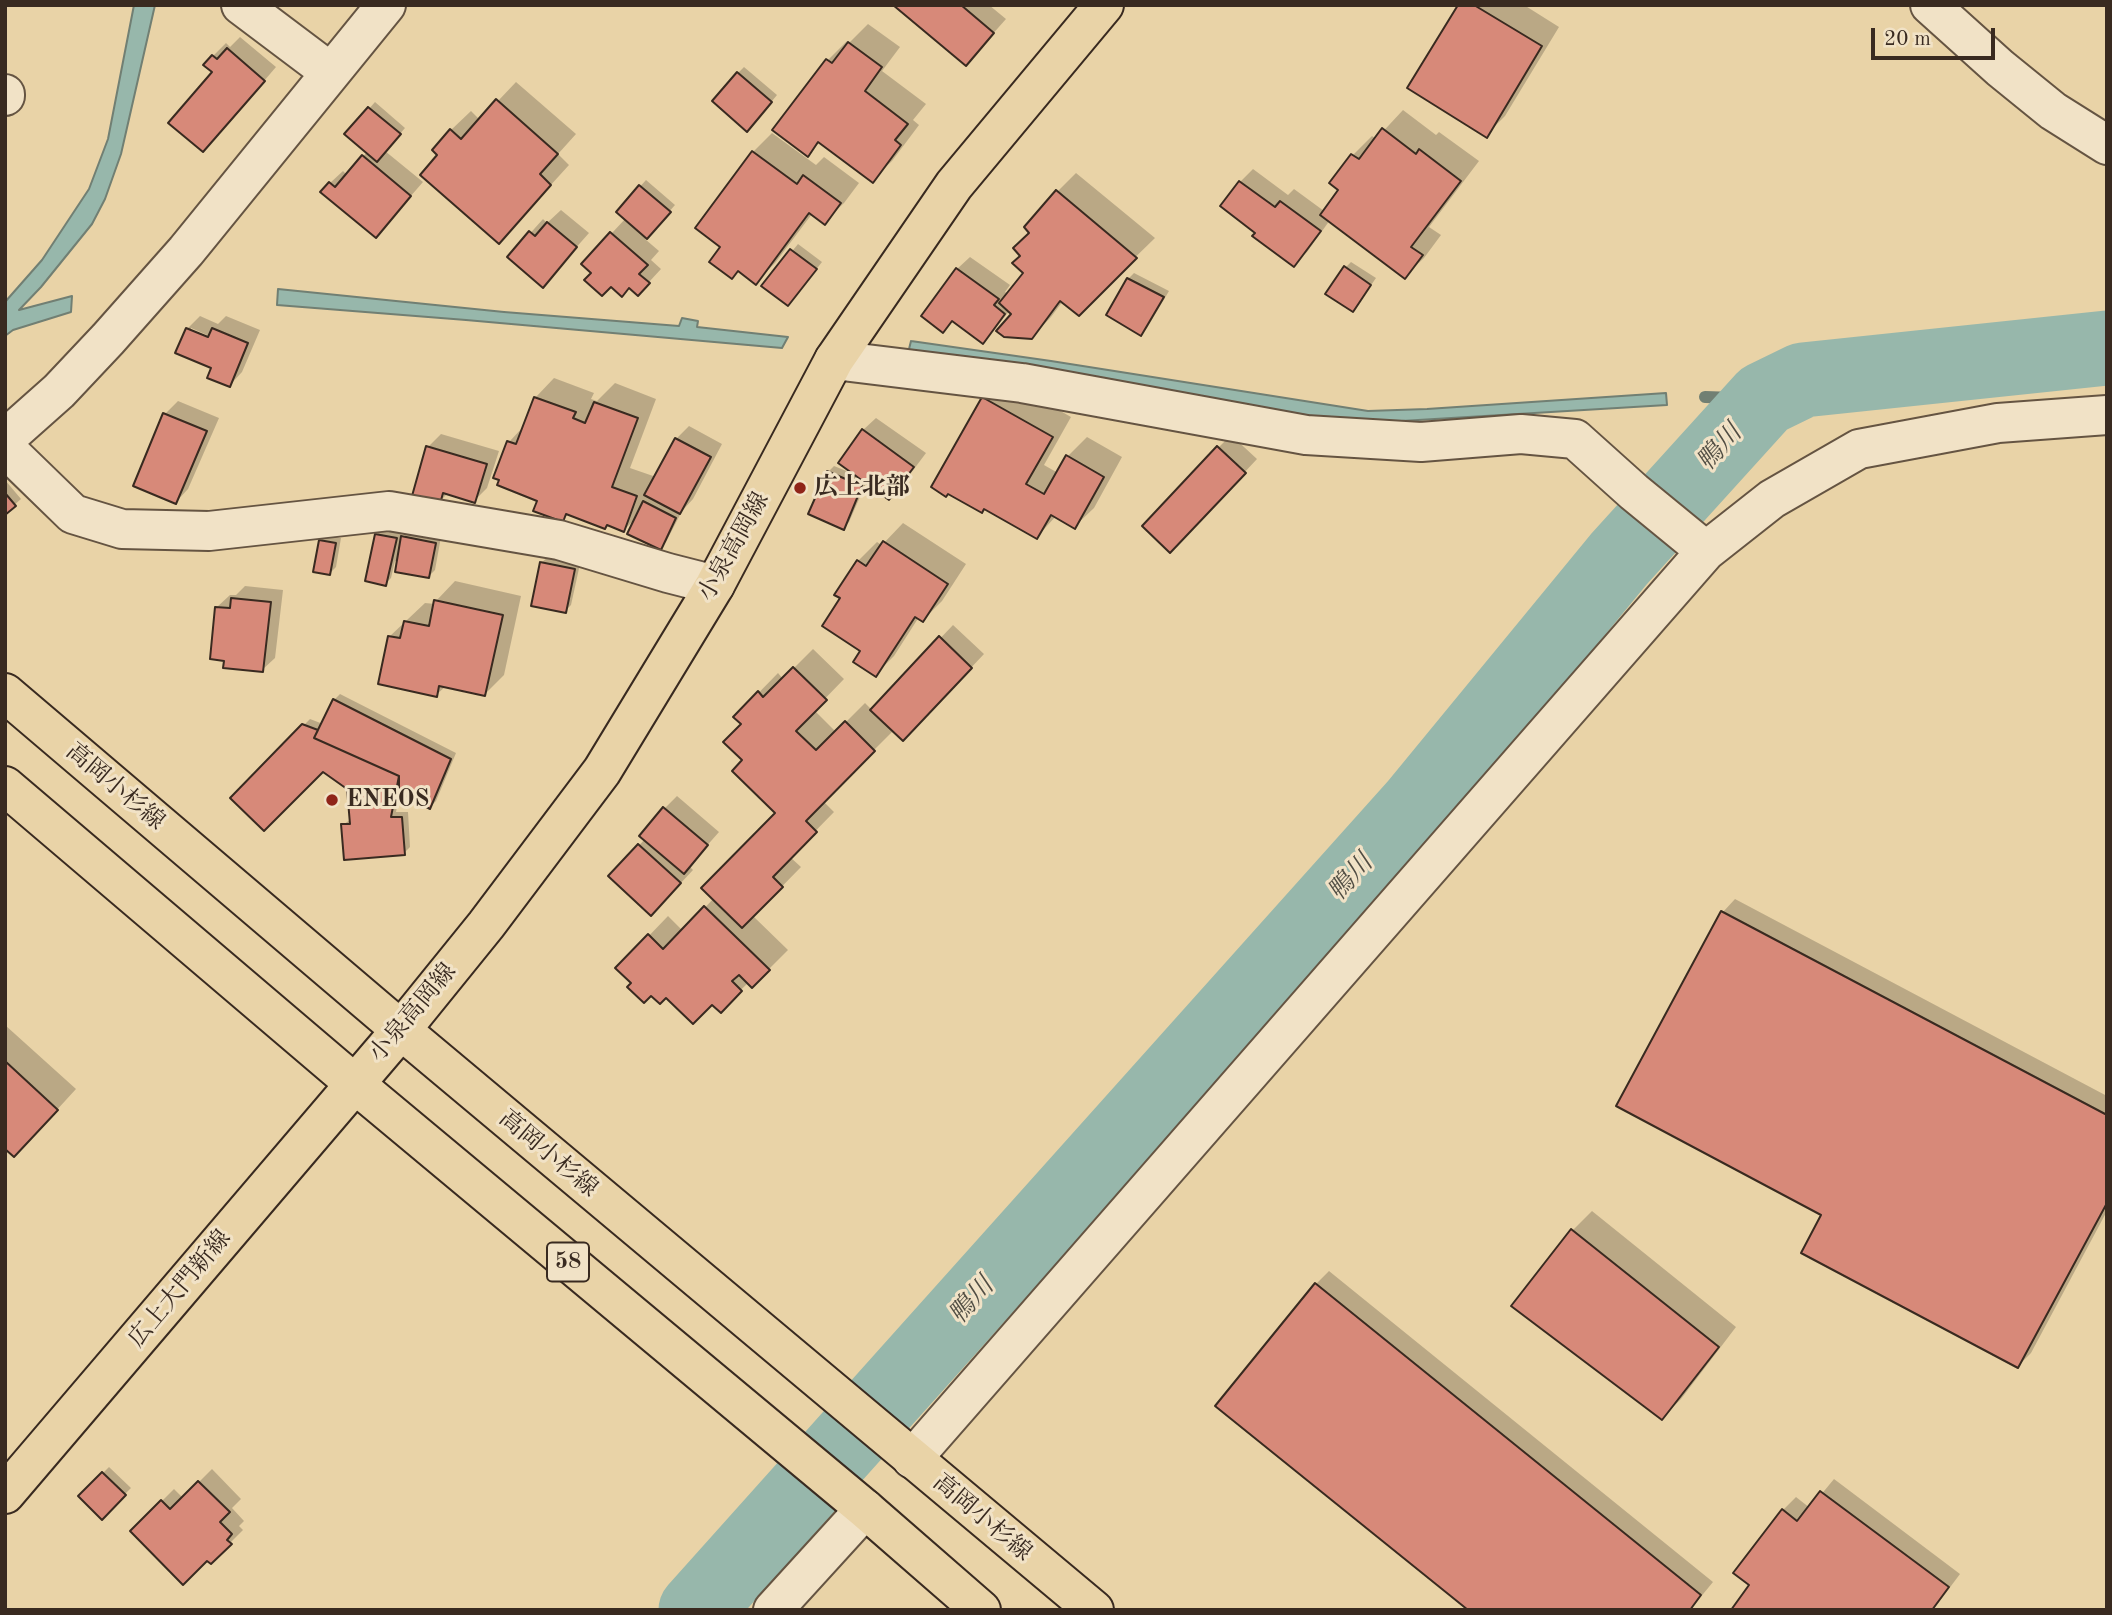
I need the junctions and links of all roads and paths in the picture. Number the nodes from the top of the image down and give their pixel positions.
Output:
1 (242, 5) edge
2 (386, 5) edge
3 (1930, 5) edge
4 (1092, 9) edge
5 (330, 72) junction
6 (2107, 145) edge
7 (834, 360) junction
8 (2107, 415) edge
9 (5, 439) edge
10 (5, 448) edge
11 (1697, 543) junction
12 (715, 585) junction
13 (5, 693) edge
14 (5, 786) edge
15 (401, 1030) junction
16 (355, 1084) junction
17 (902, 1451) junction
18 (5, 1494) edge
19 (855, 1502) junction
20 (773, 1610) edge
21 (981, 1610) edge
22 (1094, 1610) edge

1 - 5 street
2 - 5 street
3 - 6 street
4 - 7 main road, 小泉高岡線
5 - 9 street
7 - 11 street
7 - 12 main road, 小泉高岡線
8 - 11 street
10 - 12 street
11 - 17 street
12 - 15 main road, 小泉高岡線
13 - 15 main road, 高岡小杉線
14 - 16 main road, 58
15 - 16 main road, 小泉高岡線
15 - 17 main road, 高岡小杉線
16 - 18 main road, 広上大門新線
16 - 19 main road, 58
17 - 22 main road, 高岡小杉線
19 - 20 street
19 - 21 main road, 58

